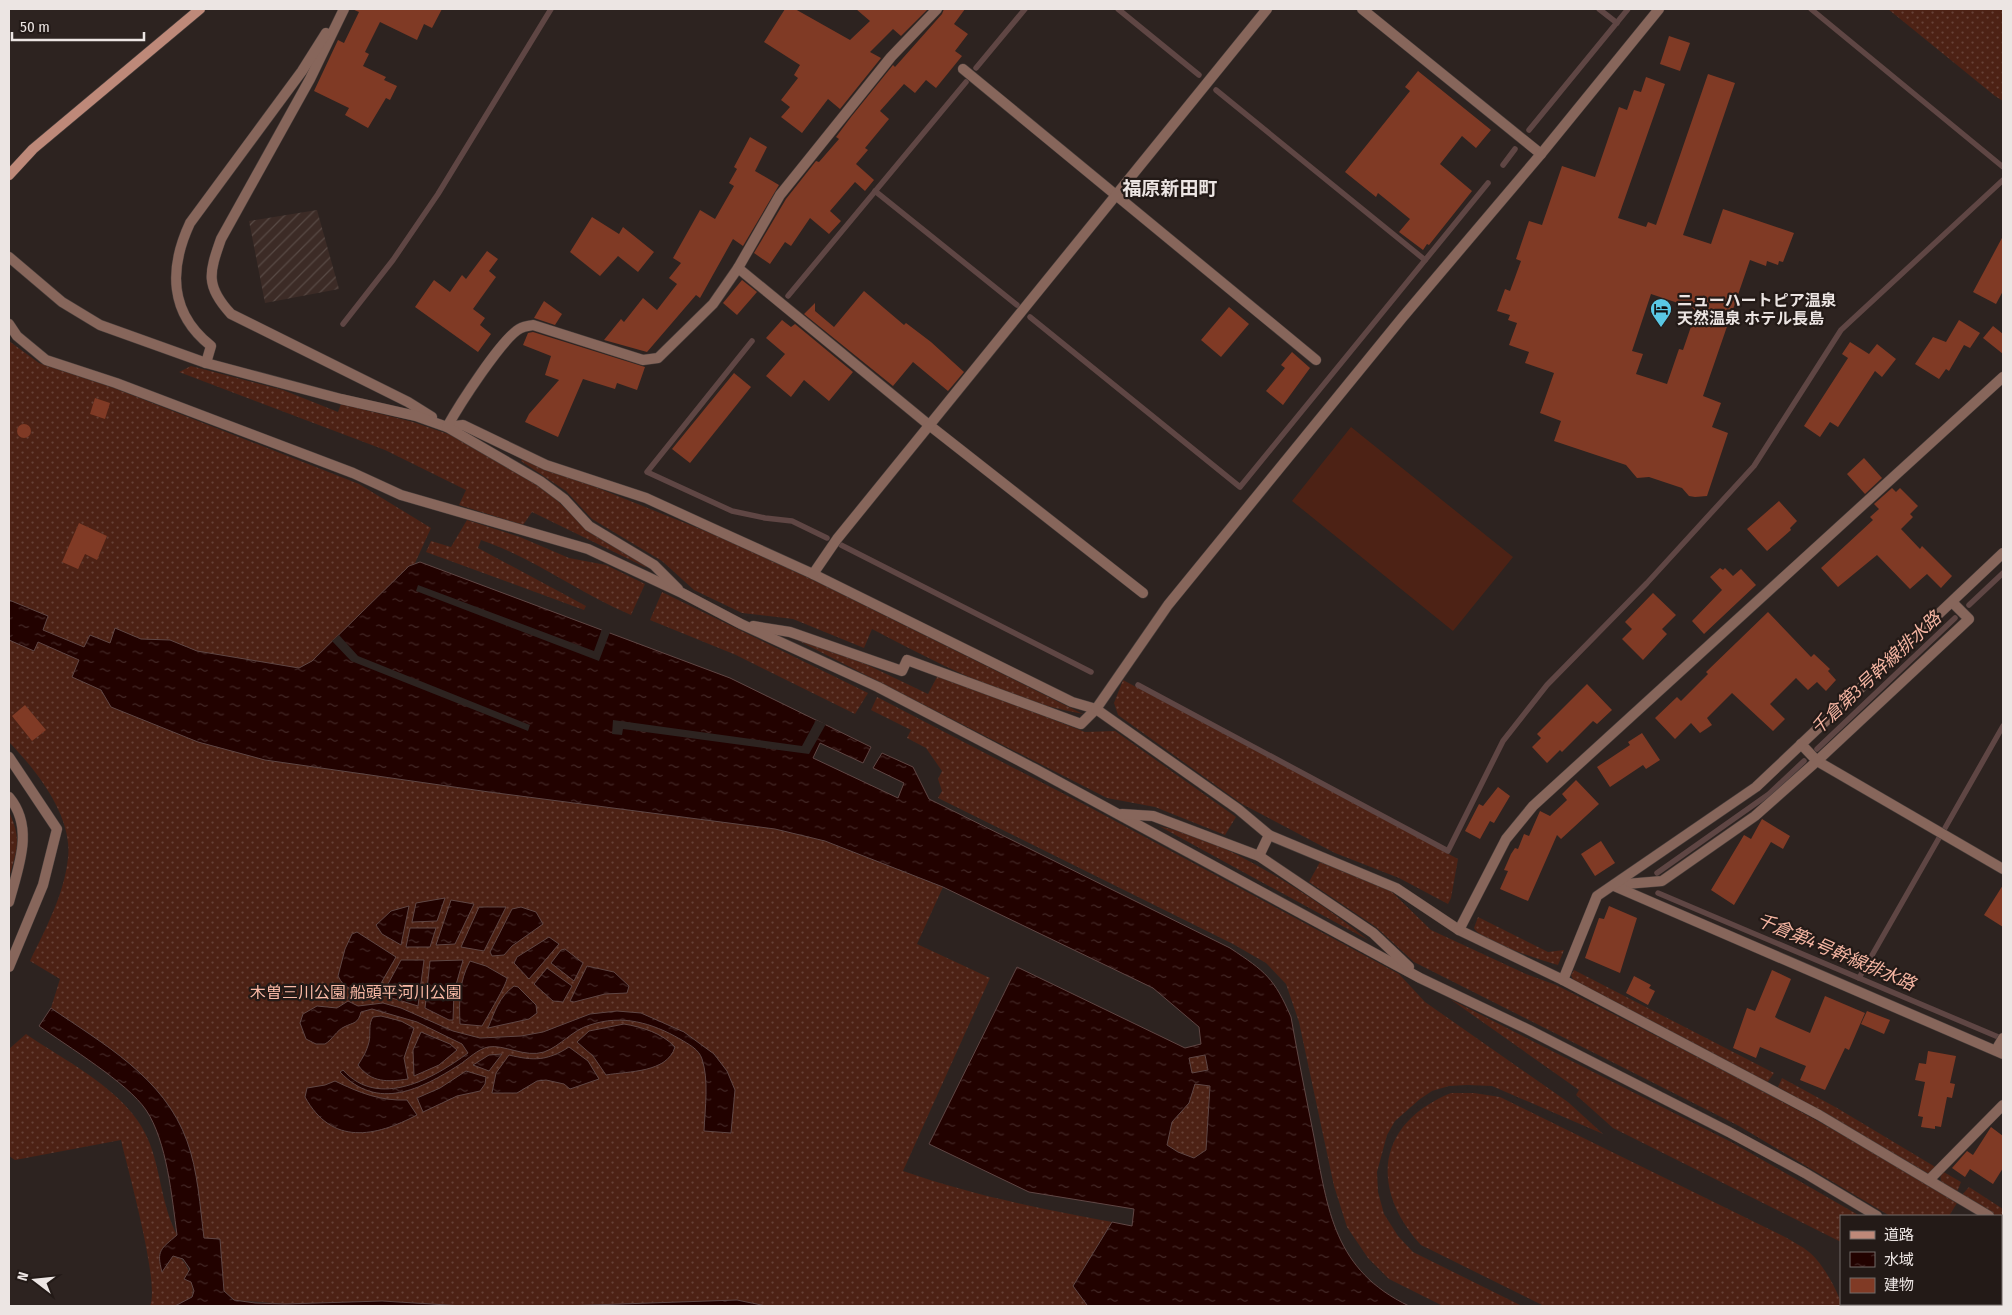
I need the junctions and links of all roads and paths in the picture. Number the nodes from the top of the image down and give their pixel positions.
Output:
1 (200, 9) edge
2 (343, 9) edge
3 (937, 9) edge
4 (1267, 9) edge
5 (1362, 9) edge
6 (1659, 9) edge
7 (963, 70) dead end
8 (1541, 154) junction
9 (9, 176) edge
10 (1116, 196) junction
11 (9, 257) edge
12 (738, 268) junction
13 (9, 324) edge
14 (1316, 360) dead end
15 (206, 363) junction
16 (2003, 378) edge
17 (930, 425) junction
18 (447, 427) junction
19 (2003, 554) edge
20 (813, 574) junction
21 (682, 593) junction
22 (1143, 593) dead end
23 (1952, 602) junction
24 (741, 624) junction
25 (1096, 709) junction
26 (1801, 744) junction
27 (9, 758) edge
28 (1817, 762) junction
29 (9, 796) edge
30 (1119, 814) junction
31 (1269, 835) junction
32 (1259, 856) junction
33 (2003, 869) edge
34 (1613, 885) junction
35 (9, 902) edge
36 (1459, 930) junction
37 (9, 967) edge
38 (1420, 978) junction
39 (1563, 980) junction
40 (2000, 1047) edge
41 (2003, 1105) edge
42 (1930, 1180) junction
43 (1875, 1215) edge
44 (1986, 1215) edge

1 - 9 main road
2 - 15 street
2 - 18 street
3 - 12 street
4 - 10 street
5 - 8 street
6 - 8 street
7 - 10 street
8 - 25 street
10 - 14 street
10 - 17 street
11 - 15 street
12 - 17 street
12 - 18 street
13 - 21 street
15 - 18 street
16 - 36 street
17 - 20 street
17 - 22 street
18 - 20 street
18 - 21 street
19 - 23 street
20 - 25 street
21 - 24 street
23 - 26 street
23 - 28 street
24 - 25 street
24 - 30 street
25 - 31 street
26 - 28 street
26 - 34 street
27 - 37 street
28 - 33 street
28 - 34 street
29 - 35 street
30 - 32 street
30 - 38 street
31 - 32 street
31 - 36 street
32 - 38 street
34 - 39 street
34 - 40 street
36 - 39 street
38 - 43 street
39 - 42 street
41 - 42 street
42 - 44 street

